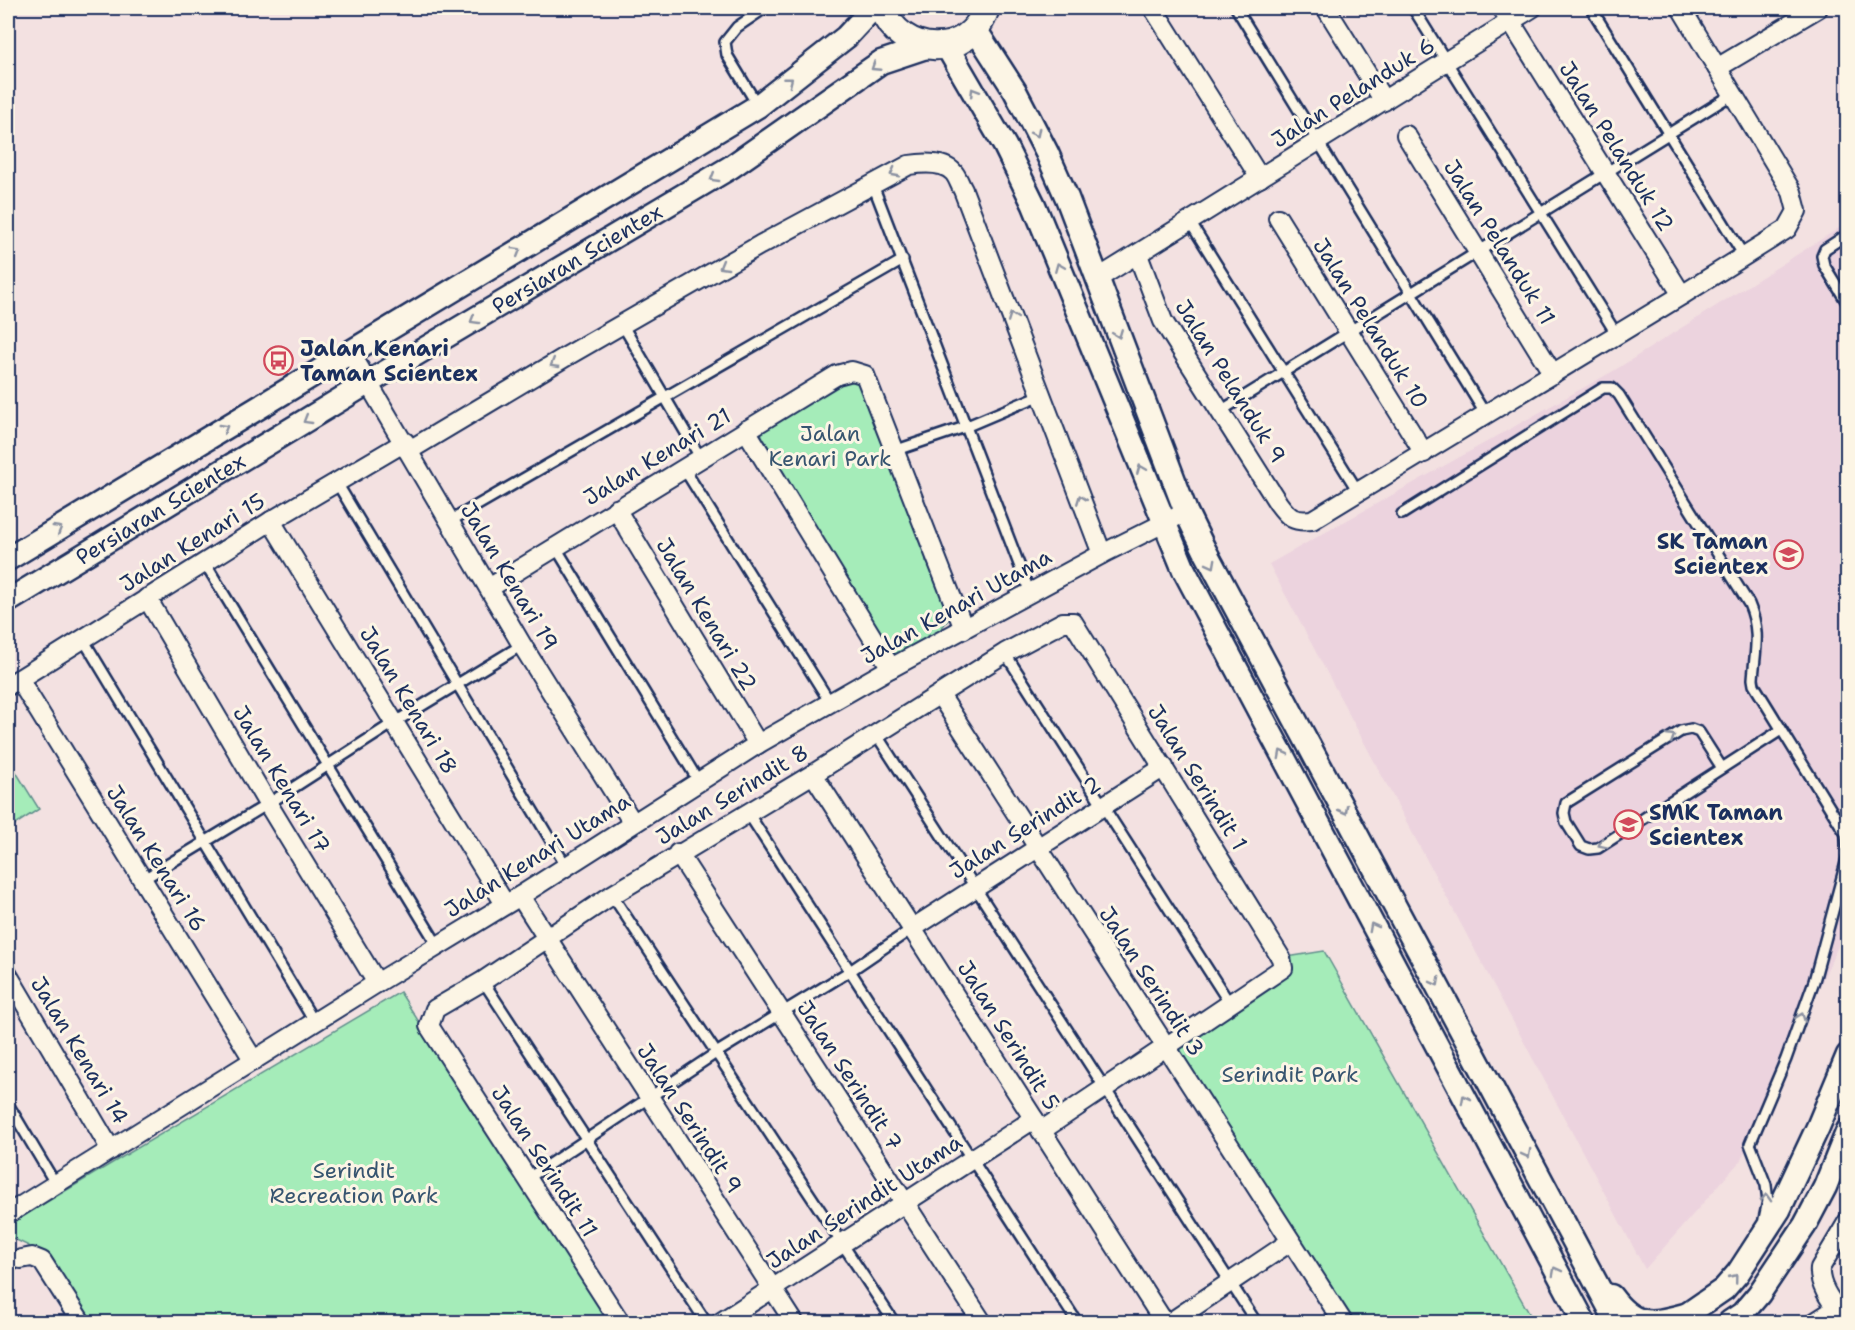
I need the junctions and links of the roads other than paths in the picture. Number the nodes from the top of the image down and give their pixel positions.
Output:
1 (765, 8) edge
2 (873, 8) edge
3 (882, 8) edge
4 (1153, 8) edge
5 (1236, 8) edge
6 (1326, 8) edge
7 (1413, 8) edge
8 (1532, 8) edge
9 (1591, 8) edge
10 (1680, 8) edge
11 (1818, 8) edge
12 (1506, 14) edge
13 (980, 18) edge
14 (937, 46) junction
15 (1446, 62) junction
16 (1717, 68) junction
17 (1733, 94) junction
18 (1384, 101) junction
19 (758, 106) junction
20 (1668, 134) junction
21 (1406, 135) dead end
22 (1318, 142) junction
23 (1605, 173) junction
24 (1260, 178) junction
25 (873, 185) junction
26 (1541, 213) junction
27 (1278, 218) dead end
28 (1190, 222) junction
29 (1848, 234) edge
30 (1477, 252) junction
31 (1138, 255) junction
32 (1744, 256) junction
33 (903, 260) junction
34 (1098, 279) junction
35 (1411, 293) junction
36 (1682, 295) junction
37 (1848, 304) edge
38 (622, 324) junction
39 (1348, 332) junction
40 (1617, 335) junction
41 (1089, 341) junction
42 (350, 352) junction
43 (1283, 372) junction
44 (1553, 374) junction
45 (369, 382) junction
46 (1041, 395) junction
47 (666, 397) junction
48 (1219, 412) junction
49 (1486, 415) junction
50 (965, 427) junction
51 (746, 430) junction
52 (406, 447) junction
53 (894, 451) junction
54 (1424, 453) junction
55 (700, 457) junction
56 (683, 467) junction
57 (337, 483) junction
58 (1359, 493) junction
59 (616, 509) junction
60 (1186, 512) junction
61 (1402, 514) dead end
62 (272, 521) junction
63 (450, 521) junction
64 (1163, 523) junction
65 (555, 546) junction
66 (1102, 554) junction
67 (8, 559) edge
68 (205, 563) junction
69 (489, 588) junction
70 (1030, 593) junction
71 (147, 598) junction
72 (8, 601) edge
73 (1073, 622) joint
74 (964, 629) junction
75 (83, 639) junction
76 (522, 645) junction
77 (1005, 653) junction
78 (891, 668) junction
79 (13, 682) edge
80 (458, 685) junction
81 (940, 695) junction
82 (831, 704) junction
83 (395, 722) junction
84 (1780, 730) junction
85 (876, 734) junction
86 (758, 744) junction
87 (328, 766) junction
88 (1164, 767) junction
89 (1722, 768) junction
90 (813, 774) junction
91 (699, 782) junction
92 (268, 804) junction
93 (1104, 805) junction
94 (748, 813) junction
95 (633, 824) junction
96 (204, 842) junction
97 (1038, 847) junction
98 (678, 853) junction
99 (1848, 854) edge
100 (566, 866) junction
101 (1846, 871) edge
102 (142, 880) junction
103 (974, 887) junction
104 (612, 895) junction
105 (512, 900) junction
106 (913, 928) junction
107 (547, 939) junction
108 (438, 946) junction
109 (1281, 958) joint
110 (850, 971) junction
111 (8, 975) edge
112 (483, 981) junction
113 (377, 983) junction
114 (1230, 1004) junction
115 (781, 1013) junction
116 (315, 1023) junction
117 (429, 1026) joint
118 (1165, 1047) junction
119 (716, 1053) junction
120 (1848, 1055) edge
121 (254, 1061) junction
122 (1105, 1089) junction
123 (648, 1098) junction
124 (8, 1104) edge
125 (1037, 1125) junction
126 (1848, 1130) edge
127 (585, 1140) junction
128 (111, 1150) junction
129 (972, 1160) junction
130 (527, 1179) junction
131 (55, 1183) junction
132 (904, 1203) junction
133 (8, 1214) edge
134 (1848, 1221) edge
135 (1290, 1242) junction
136 (842, 1244) junction
137 (1751, 1254) junction
138 (1586, 1263) junction
139 (14, 1264) edge
140 (1229, 1282) junction
141 (772, 1289) junction
142 (1841, 1315) edge
143 (1682, 1318) edge
144 (81, 1323) edge
145 (620, 1323) edge
146 (706, 1323) edge
147 (721, 1323) edge
148 (794, 1323) edge
149 (894, 1323) edge
150 (982, 1323) edge
151 (1077, 1323) edge
152 (1164, 1323) edge
153 (1171, 1323) edge
154 (1256, 1323) edge
155 (1343, 1323) edge
156 (1584, 1323) edge
157 (1617, 1323) edge
158 (1730, 1323) edge
159 (1815, 1323) edge

1 - 19 lane
19 -> 2 street, Persiaran Scientex
3 - 14 main road
4 - 24 street, Jalan Pelanduk 6
5 - 22 lane
6 - 18 street
7 - 15 lane
8 - 12 street, Jalan Pelanduk 6
9 - 20 lane
10 - 16 street
11 - 16 street
12 - 15 street, Jalan Pelanduk 6
12 - 23 street, Jalan Pelanduk 12
13 - 14 main road
13 -> 34 street
41 -> 14 street
14 -> 45 street, Persiaran Scientex
15 - 18 street, Jalan Pelanduk 6
15 - 26 lane
16 - 17 street
17 - 20 lane
17 - 32 street
18 - 22 street, Jalan Pelanduk 6
42 -> 19 street, Persiaran Scientex
20 - 23 lane
20 - 32 lane
21 - 30 street, Jalan Pelanduk 11
22 - 24 street, Jalan Pelanduk 6
22 - 35 lane
23 - 26 lane
23 - 36 street, Jalan Pelanduk 12
24 - 28 street, Jalan Pelanduk 6
25 - 33 lane
25 -> 38 street, Jalan Kenari 15
46 -> 25 street, Jalan Kenari 15
26 - 30 lane
26 - 40 lane
27 - 39 street, Jalan Pelanduk 10
28 - 31 street, Jalan Pelanduk 6
28 - 43 lane
29 - 37 lane
30 - 35 lane
30 - 44 street, Jalan Pelanduk 11
31 - 34 street, Jalan Pelanduk 6
31 - 48 street, Jalan Pelanduk 9
32 - 36 street
33 - 47 lane
33 - 50 lane
34 - 41 street
34 -> 60 street
35 - 39 lane
35 - 49 lane
36 - 40 street
38 - 47 lane
38 -> 52 street, Jalan Kenari 15
39 - 43 lane
39 - 54 street, Jalan Pelanduk 10
40 - 44 street
64 -> 41 street
42 - 45 street, Jalan Kenari 19
67 -> 42 street, Persiaran Scientex
43 - 48 lane
43 - 58 lane
44 - 49 street
45 - 52 street, Jalan Kenari 19
45 -> 72 street, Persiaran Scientex
46 - 50 lane
66 -> 46 street
47 - 55 lane
47 - 63 lane
48 - 58 street, Jalan Pelanduk 9
49 - 54 street
50 - 53 lane
50 - 70 lane
51 - 53 street, Jalan Kenari 21
51 - 55 street, Jalan Kenari 21
51 - 78 street
52 - 57 street, Jalan Kenari 15
52 - 63 street, Jalan Kenari 19
53 - 74 street
54 - 58 street
55 - 56 street, Jalan Kenari 21
56 - 59 street, Jalan Kenari 21
56 - 82 lane
57 - 62 street, Jalan Kenari 15
57 - 80 lane
59 - 65 street, Jalan Kenari 21
59 - 86 street, Jalan Kenari 22
60 - 64 street, Jalan Kenari Utama
60 -> 138 street
61 - 84 lane
62 - 68 street, Jalan Kenari 15
62 - 83 street, Jalan Kenari 18
63 - 69 street, Jalan Kenari 19
64 - 66 street, Jalan Kenari Utama
156 -> 64 street
65 - 69 street, Jalan Kenari 21
65 - 91 lane
66 - 70 street, Jalan Kenari Utama
68 - 71 street, Jalan Kenari 15
68 - 87 lane
69 - 76 street, Jalan Kenari 19
70 - 74 street, Jalan Kenari Utama
71 - 75 street, Jalan Kenari 15
71 - 92 street, Jalan Kenari 17
73 - 77 street, Jalan Serindit 8
73 - 88 street, Jalan Serindit 1
74 - 78 street, Jalan Kenari Utama
75 - 79 street, Jalan Kenari 15
75 - 96 lane
76 - 80 lane
76 - 95 street, Jalan Kenari 19
77 - 81 street, Jalan Serindit 8
77 - 93 lane
78 - 82 street, Jalan Kenari Utama
79 - 102 street, Jalan Kenari 16
80 - 83 lane
80 - 100 lane
81 - 85 street, Jalan Serindit 8
81 - 97 street, Jalan Serindit 3
82 - 86 street, Jalan Kenari Utama
83 - 87 lane
83 - 105 street, Jalan Kenari 18
84 - 89 lane
84 - 99 lane
85 - 90 street, Jalan Serindit 8
85 - 103 lane
86 - 91 street, Jalan Kenari Utama
87 - 92 lane
87 - 108 lane
88 - 93 street, Jalan Serindit 2
88 - 109 street, Jalan Serindit 1
89 -> 89 lane
90 - 94 street, Jalan Serindit 8
90 - 106 street, Jalan Serindit 5
91 - 95 street, Jalan Kenari Utama
92 - 96 lane
92 - 113 street, Jalan Kenari 17
93 - 97 street, Jalan Serindit 2
93 - 114 lane
94 - 98 street, Jalan Serindit 8
94 - 110 lane
95 - 100 street, Jalan Kenari Utama
96 - 102 lane
96 - 116 lane
97 - 103 street, Jalan Serindit 2
97 - 118 street, Jalan Serindit 3
98 - 104 street, Jalan Serindit 8
98 - 115 street, Jalan Serindit 7
99 - 101 lane
100 - 105 street, Jalan Kenari Utama
137 -> 101 lane
102 - 121 street, Jalan Kenari 16
103 - 106 street, Jalan Serindit 2
103 - 122 lane
104 - 107 street, Jalan Serindit 8
104 - 119 lane
105 - 107 street, Jalan Kenari 18
105 - 108 street, Jalan Kenari Utama
106 - 110 lane
106 - 125 street, Jalan Serindit 5
107 - 112 street, Jalan Serindit 8
107 - 123 street, Jalan Serindit 9
108 - 113 street, Jalan Kenari Utama
109 - 114 street, Jalan Serindit Utama
110 - 115 lane
110 - 129 lane
111 - 128 street, Jalan Kenari 14
112 - 117 street, Jalan Serindit 8
112 - 127 lane
113 - 116 street, Jalan Kenari Utama
114 - 118 street, Jalan Serindit Utama
115 - 119 lane
115 - 132 street, Jalan Serindit 7
116 - 121 street, Jalan Kenari Utama
117 - 130 street, Jalan Serindit 11
118 - 122 street, Jalan Serindit Utama
118 - 135 street, Jalan Serindit 3
119 - 123 lane
119 - 136 lane
120 - 137 street
121 - 128 street, Jalan Kenari Utama
122 - 125 street, Jalan Serindit Utama
122 - 140 lane
123 - 127 lane
123 - 141 street, Jalan Serindit 9
124 - 131 lane
125 - 129 street, Jalan Serindit Utama
125 - 152 street, Jalan Serindit 5
126 - 158 street
127 - 130 lane
127 - 146 lane
128 - 131 street, Jalan Kenari Utama
129 - 132 street, Jalan Serindit Utama
129 - 151 lane
130 - 145 street, Jalan Serindit 11
131 - 133 street, Jalan Kenari Utama
132 - 136 street, Jalan Serindit Utama
132 - 150 street, Jalan Serindit 7
134 - 142 street
135 - 140 street
135 - 155 street, Jalan Serindit 3
136 - 141 street, Jalan Serindit Utama
136 - 149 lane
143 -> 137 street
138 - 143 street
138 - 157 street
139 - 144 street
140 - 153 street
140 - 154 lane
141 - 147 street, Jalan Serindit Utama
141 - 148 street, Jalan Serindit 9
142 - 159 street

